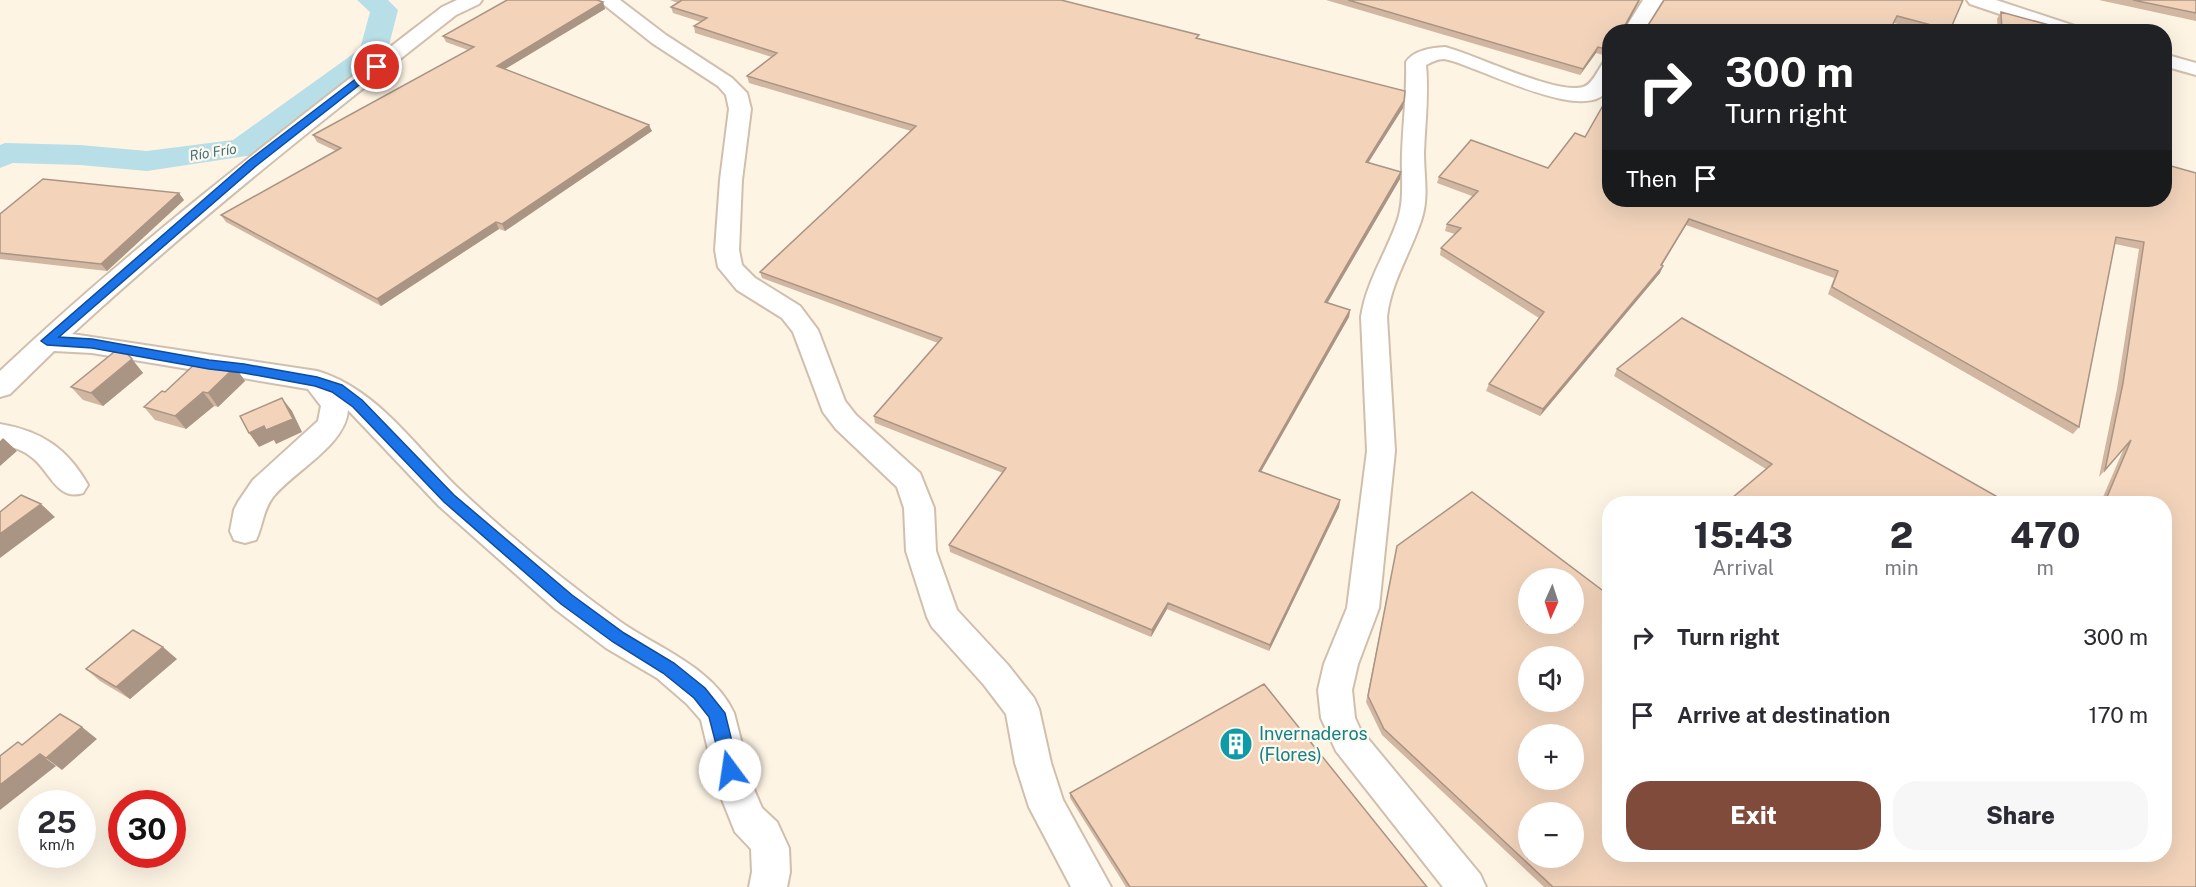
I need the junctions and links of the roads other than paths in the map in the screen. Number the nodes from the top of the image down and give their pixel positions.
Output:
1 (472, 0) edge
2 (608, 0) edge
3 (1653, 0) edge
4 (1977, 0) edge
5 (1638, 24) edge
6 (2050, 24) edge
7 (2172, 62) edge
8 (2196, 69) edge
9 (1602, 79) edge
10 (47, 341) junction
11 (317, 381) junction
12 (0, 387) edge
13 (0, 434) edge
14 (73, 485) dead end
15 (245, 531) dead end
16 (768, 887) edge
17 (1092, 887) edge
18 (1467, 887) edge

1 - 10 street
2 - 17 street
3 - 5 street
4 - 6 street
7 - 8 street
9 - 18 street
10 - 11 street
10 - 12 street
11 - 15 street
11 - 16 street
13 - 14 street

